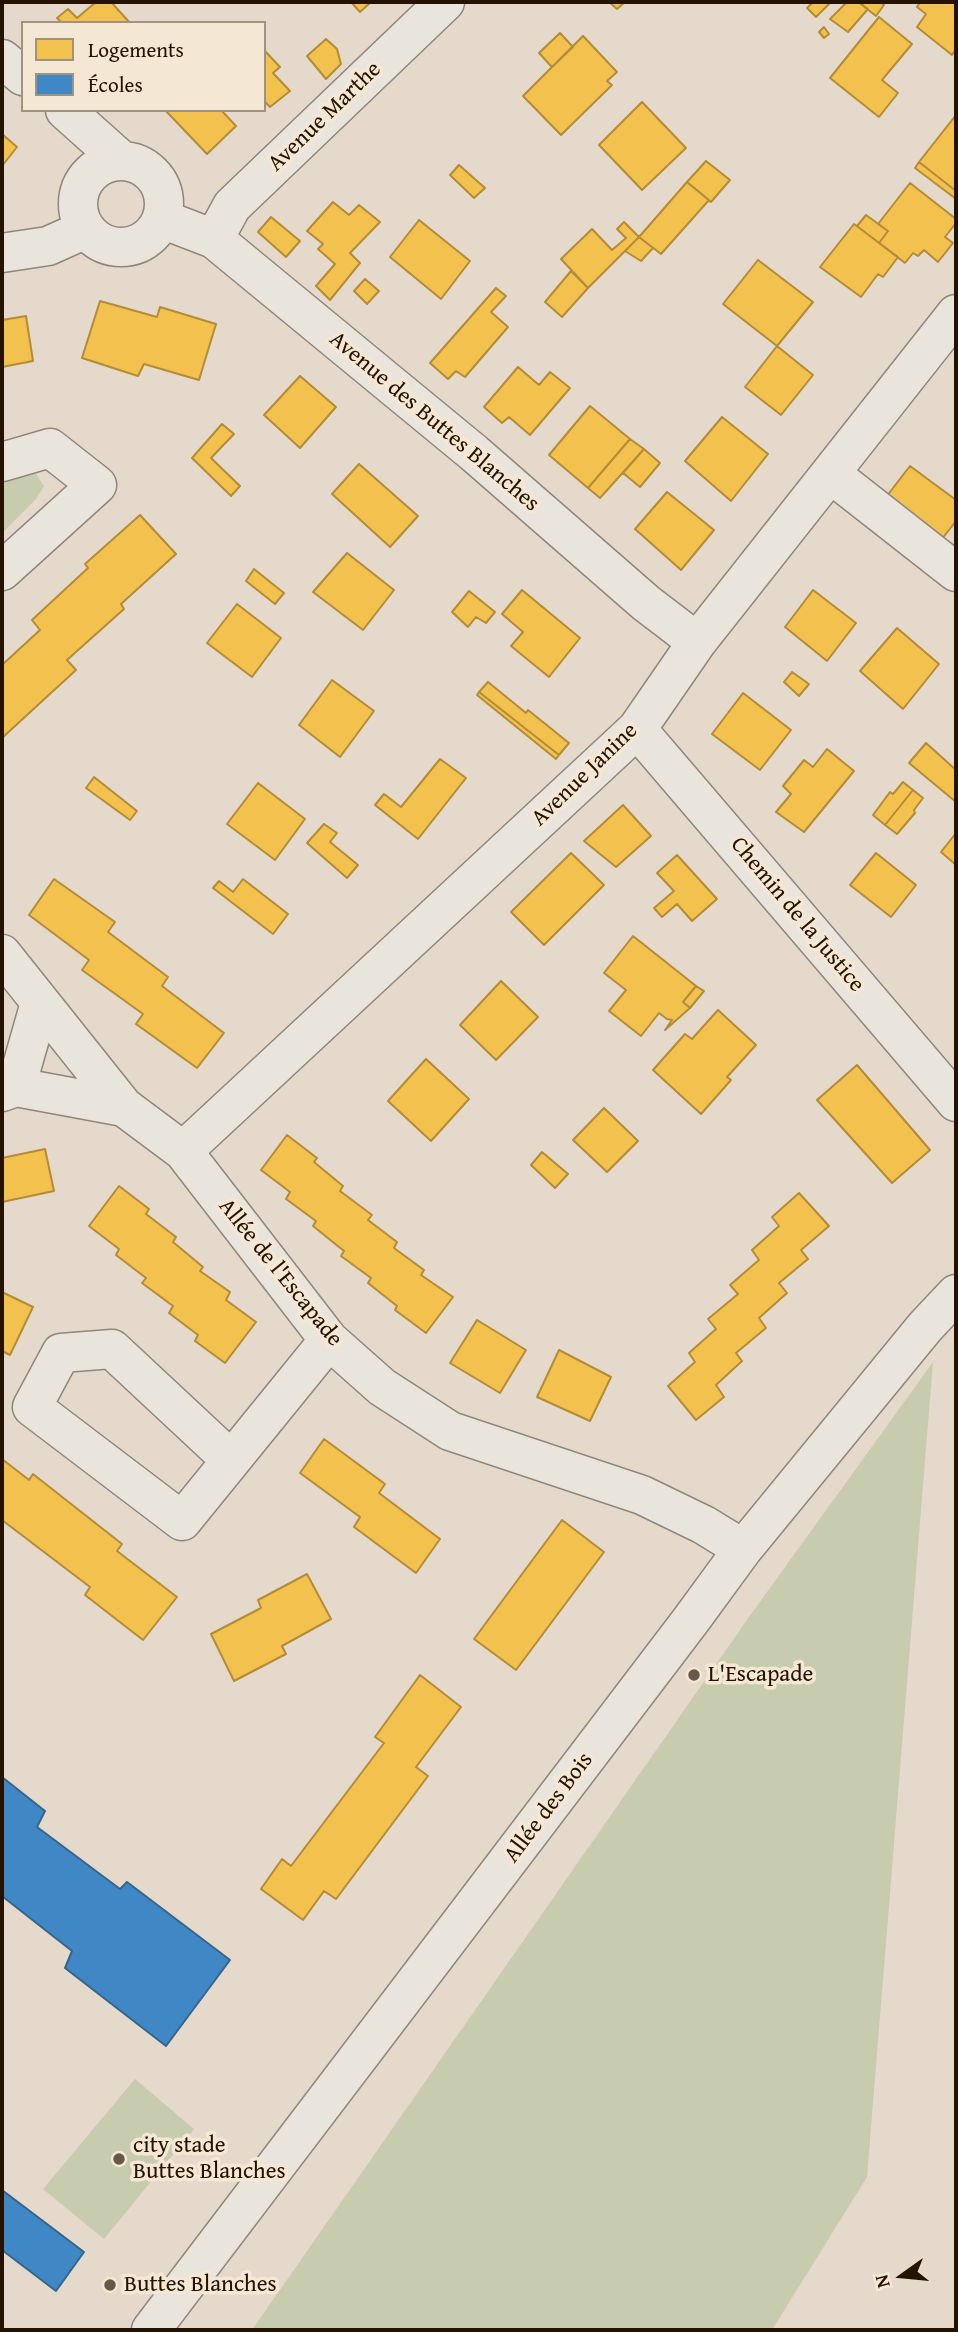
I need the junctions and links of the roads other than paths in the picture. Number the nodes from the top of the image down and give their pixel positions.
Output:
1 (445, 2) edge
2 (2, 59) edge
3 (21, 74) edge
4 (67, 112) edge
5 (122, 162) junction
6 (162, 219) junction
7 (86, 229) junction
8 (214, 239) junction
9 (2, 253) edge
10 (956, 314) edge
11 (2, 462) edge
12 (831, 474) junction
13 (2, 571) edge
14 (956, 572) edge
15 (697, 642) junction
16 (637, 729) junction
17 (2, 954) edge
18 (40, 1003) junction
19 (9, 1090) edge
20 (956, 1102) edge
21 (124, 1107) junction
22 (183, 1151) junction
23 (956, 1294) edge
24 (329, 1340) junction
25 (231, 1460) junction
26 (743, 1549) junction
27 (151, 2330) edge

1 - 8 street, Avenue Marthe
2 - 3 street
4 - 5 street
5 - 6 street
5 - 7 street
6 - 7 street
6 - 8 street, Avenue des Buttes Blanches
7 - 9 street
8 - 15 street, Avenue des Buttes Blanches
10 - 12 street, Avenue Janine
11 - 13 street
12 - 14 street
12 - 15 street, Avenue Janine
15 - 16 street, Avenue Janine
16 - 20 street, Chemin de la Justice
16 - 22 street, Avenue Janine
17 - 18 street, Allée de l'Escapade
18 - 19 street
18 - 21 street, Allée de l'Escapade
19 - 21 street
21 - 22 street, Allée de l'Escapade
22 - 24 street, Allée de l'Escapade
23 - 26 street, Allée des Bois
24 - 25 street
24 - 26 street, Allée de l'Escapade
25 - 25 street
26 - 27 street, Allée des Bois

